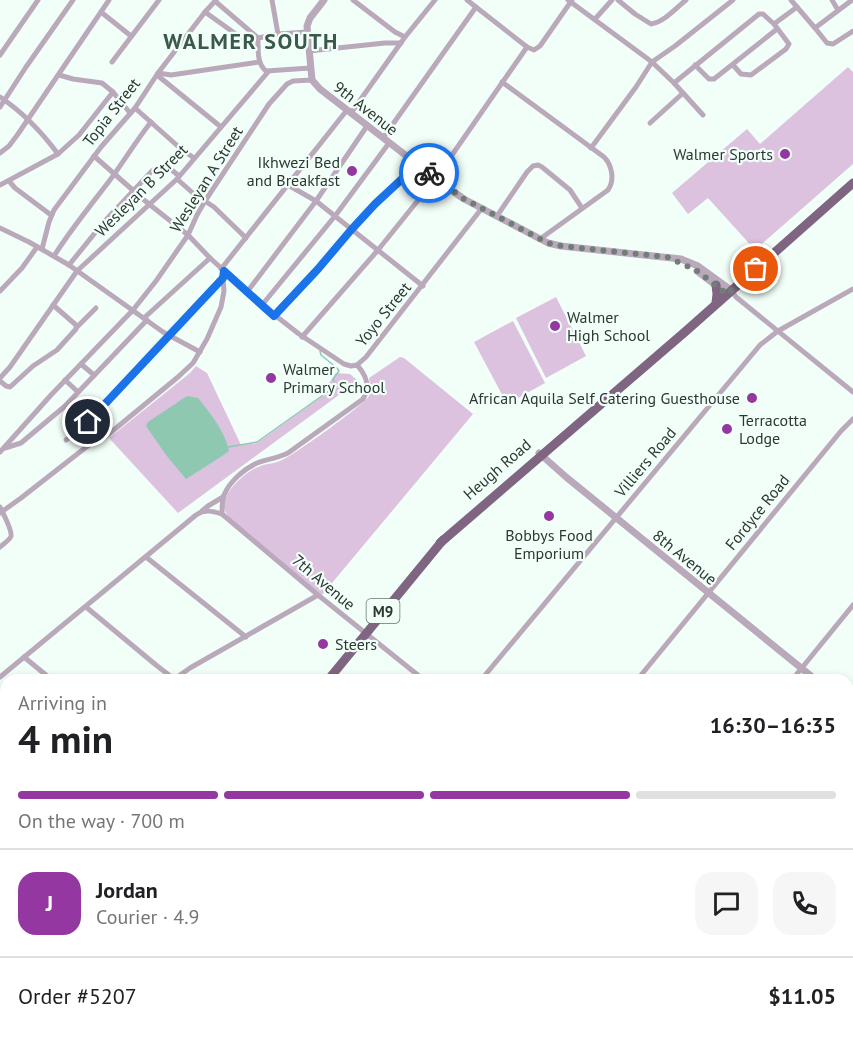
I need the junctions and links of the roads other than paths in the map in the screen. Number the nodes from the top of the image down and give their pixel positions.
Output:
1 (38, 0) edge
2 (73, 0) edge
3 (109, 0) edge
4 (159, 0) edge
5 (272, 0) edge
6 (324, 0) edge
7 (354, 0) edge
8 (435, 0) edge
9 (467, 0) edge
10 (612, 0) edge
11 (618, 0) edge
12 (686, 0) edge
13 (733, 0) edge
14 (791, 0) edge
15 (832, 0) edge
16 (852, 0) edge
17 (215, 1) edge
18 (570, 1) edge
19 (476, 7) junction
20 (797, 7) junction
21 (838, 10) junction
22 (101, 12) junction
23 (205, 12) junction
24 (595, 19) junction
25 (776, 26) junction
26 (815, 28) junction
27 (853, 31) edge
28 (307, 32) junction
29 (253, 34) junction
30 (279, 34) junction
31 (131, 36) junction
32 (405, 37) junction
33 (258, 38) junction
34 (247, 42) junction
35 (401, 43) junction
36 (258, 47) junction
37 (527, 47) junction
38 (309, 51) junction
39 (0, 55) edge
40 (112, 62) dead end
41 (260, 62) junction
42 (652, 62) junction
43 (695, 65) junction
44 (733, 65) junction
45 (310, 68) junction
46 (268, 72) junction
47 (157, 74) junction
48 (59, 75) junction
49 (312, 80) junction
50 (502, 82) junction
51 (674, 83) junction
52 (113, 92) junction
53 (683, 93) junction
54 (2, 99) edge
55 (0, 106) edge
56 (135, 108) junction
57 (349, 112) junction
58 (130, 113) junction
59 (703, 116) dead end
60 (28, 118) junction
61 (151, 122) junction
62 (650, 123) dead end
63 (367, 126) junction
64 (221, 127) junction
65 (386, 140) junction
66 (591, 148) junction
67 (0, 153) edge
68 (58, 154) junction
69 (94, 156) junction
70 (194, 158) junction
71 (417, 165) junction
72 (114, 174) junction
73 (178, 178) junction
74 (436, 178) junction
75 (9, 181) junction
76 (0, 183) edge
77 (853, 183) edge
78 (288, 185) junction
79 (134, 191) junction
80 (206, 201) junction
81 (316, 201) junction
82 (150, 204) junction
83 (482, 208) junction
84 (582, 208) junction
85 (51, 215) junction
86 (335, 216) junction
87 (497, 216) junction
88 (0, 228) edge
89 (351, 230) junction
90 (188, 235) junction
91 (246, 238) junction
92 (540, 239) junction
93 (40, 248) junction
94 (378, 250) junction
95 (54, 256) junction
96 (667, 257) junction
97 (210, 258) junction
98 (69, 265) junction
99 (77, 271) junction
100 (223, 272) junction
101 (716, 285) junction
102 (423, 286) junction
103 (1, 288) edge
104 (853, 290) edge
105 (247, 292) junction
106 (731, 294) junction
107 (716, 303) junction
108 (53, 304) junction
109 (262, 305) junction
110 (96, 308) dead end
111 (133, 310) junction
112 (274, 316) junction
113 (146, 319) junction
114 (77, 327) junction
115 (778, 331) junction
116 (170, 335) junction
117 (302, 337) junction
118 (200, 352) junction
119 (81, 363) junction
120 (357, 365) junction
121 (94, 375) junction
122 (0, 379) edge
123 (65, 380) junction
124 (78, 392) junction
125 (853, 392) edge
126 (853, 419) edge
127 (83, 426) junction
128 (66, 440) dead end
129 (96, 440) junction
130 (2, 450) edge
131 (540, 454) junction
132 (223, 497) junction
133 (1, 511) edge
134 (203, 512) junction
135 (222, 514) junction
136 (615, 518) junction
137 (0, 547) edge
138 (147, 557) junction
139 (708, 592) junction
140 (318, 595) junction
141 (853, 605) edge
142 (86, 608) junction
143 (365, 633) junction
144 (246, 637) junction
145 (24, 657) junction
146 (802, 668) junction
147 (4, 674) edge
148 (45, 674) edge
149 (168, 674) edge
150 (181, 674) edge
151 (333, 674) edge
152 (416, 674) edge
153 (486, 674) edge
154 (642, 674) edge
155 (797, 674) edge
156 (809, 674) edge

1 - 39 street
2 - 54 street
3 - 22 street
4 - 31 street
5 - 30 street
6 - 28 street
7 - 32 street
8 - 32 street
9 - 19 street
10 - 24 street
11 - 12 street
13 - 42 street
14 - 20 street
15 - 21 street
16 - 21 street
17 - 23 street, Topia Street
17 - 29 street
18 - 24 street
18 - 37 street
19 - 37 street
19 - 65 street
20 - 25 street
20 - 26 street
21 - 26 street
22 - 31 street
22 - 48 street
23 - 34 street
23 - 47 street, Topia Street
24 - 42 street
25 - 43 street
25 - 44 street
25 - 44 street
26 - 27 street
28 - 30 street
28 - 38 street
29 - 33 street
29 - 34 street
30 - 33 street
31 - 40 street
32 - 35 street
33 - 36 street
34 - 36 street
35 - 38 street
35 - 57 street
36 - 41 street
37 - 50 street
38 - 45 street
41 - 46 street
41 - 47 street
42 - 51 street
42 - 66 street
43 - 44 street
43 - 51 street
45 - 46 street
45 - 49 street
46 - 64 street, Wesleyan B Street
47 - 56 street, Topia Street
47 - 64 street
48 - 52 street
48 - 60 street
49 - 57 street, 9th Avenue
49 - 80 street, Wesleyan A Street
50 - 66 street
50 - 74 street
51 - 53 street
52 - 58 street
52 - 68 street
53 - 59 street
53 - 62 street
54 - 55 street
54 - 60 street
56 - 58 street, Topia Street
56 - 61 street
57 - 63 street, 9th Avenue
57 - 78 street
58 - 69 street, Topia Street
60 - 67 street
60 - 68 street
61 - 70 street
61 - 72 street
63 - 65 street, 9th Avenue
63 - 81 street
64 - 70 street, Wesleyan B Street
65 - 71 street, 9th Avenue
65 - 86 street
66 - 84 street
68 - 75 street
69 - 72 street, Yoyo Street
69 - 85 street, Topia Street
70 - 73 street, Wesleyan B Street
71 - 74 street, 9th Avenue
71 - 89 street
72 - 79 street, Yoyo Street
72 - 95 street
73 - 79 street
73 - 80 street
73 - 82 street, Wesleyan B Street
74 - 83 street, 9th Avenue
74 - 94 street
75 - 76 street
75 - 85 street
77 - 106 main road, Heugh Road / M9
78 - 81 street
78 - 91 street
79 - 82 street, Yoyo Street
79 - 98 street
80 - 90 street, Wesleyan A Street
80 - 91 street
81 - 86 street
81 - 105 street
82 - 90 street, Yoyo Street
82 - 99 street, Wesleyan B Street
83 - 87 street, 9th Avenue
83 - 102 street, Yoyo Street
84 - 87 street
84 - 92 street
85 - 93 street, Topia Street
86 - 89 street
86 - 109 street
87 - 92 street, 9th Avenue
88 - 93 street
89 - 94 street
89 - 112 street
90 - 97 street, Yoyo Street
90 - 111 street, Wesleyan A Street
91 - 100 street
92 - 96 street, 9th Avenue
93 - 95 street
93 - 103 street
94 - 102 street
94 - 117 street
95 - 98 street
96 - 101 street, 9th Avenue
96 - 106 street, 9th Avenue
97 - 100 street, Yoyo Street
97 - 113 street
98 - 99 street
99 - 108 street, Wesleyan B Street
99 - 111 street
100 - 105 street, Yoyo Street
100 - 116 street
100 - 118 street
101 - 106 street, 9th Avenue
101 - 107 main road
102 - 120 street, Yoyo Street
104 - 115 street, Villiers Road
105 - 109 street, Yoyo Street
106 - 107 main road, Heugh Road / M9
106 - 115 street, 9th Avenue
107 - 131 main road, Heugh Road / M9
108 - 114 street
108 - 122 street, Wesleyan B Street
109 - 112 street, Yoyo Street
110 - 114 street
111 - 113 street
111 - 119 street, Wesleyan A Street
112 - 117 street, Yoyo Street
113 - 116 street
113 - 121 street
114 - 122 street
115 - 125 street, 9th Avenue
115 - 136 street, Villiers Road
116 - 118 street
116 - 127 street
117 - 120 street, Yoyo Street
118 - 129 street
119 - 121 street
119 - 123 street, Wesleyan A Street
120 - 132 street
121 - 124 street
123 - 124 street
123 - 130 street, Wesleyan A Street
124 - 130 street
126 - 139 street, Fordyce Road
127 - 128 street
127 - 129 street
129 - 133 street
131 - 136 street, 8th Avenue
131 - 143 main road, Heugh Road / M9
132 - 134 street
132 - 135 street
133 - 137 street
134 - 135 street
134 - 138 street
135 - 140 street, 7th Avenue
136 - 139 street, 8th Avenue
136 - 153 street, Villiers Road
138 - 142 street
138 - 144 street
139 - 146 street, 8th Avenue
139 - 154 street, Fordyce Road
140 - 143 street, 7th Avenue
140 - 144 street
141 - 146 street
142 - 145 street
142 - 149 street
143 - 151 main road, Heugh Road / M9
143 - 152 street, 7th Avenue
144 - 150 street
145 - 147 street
145 - 148 street
146 - 155 street
146 - 156 street, 8th Avenue

